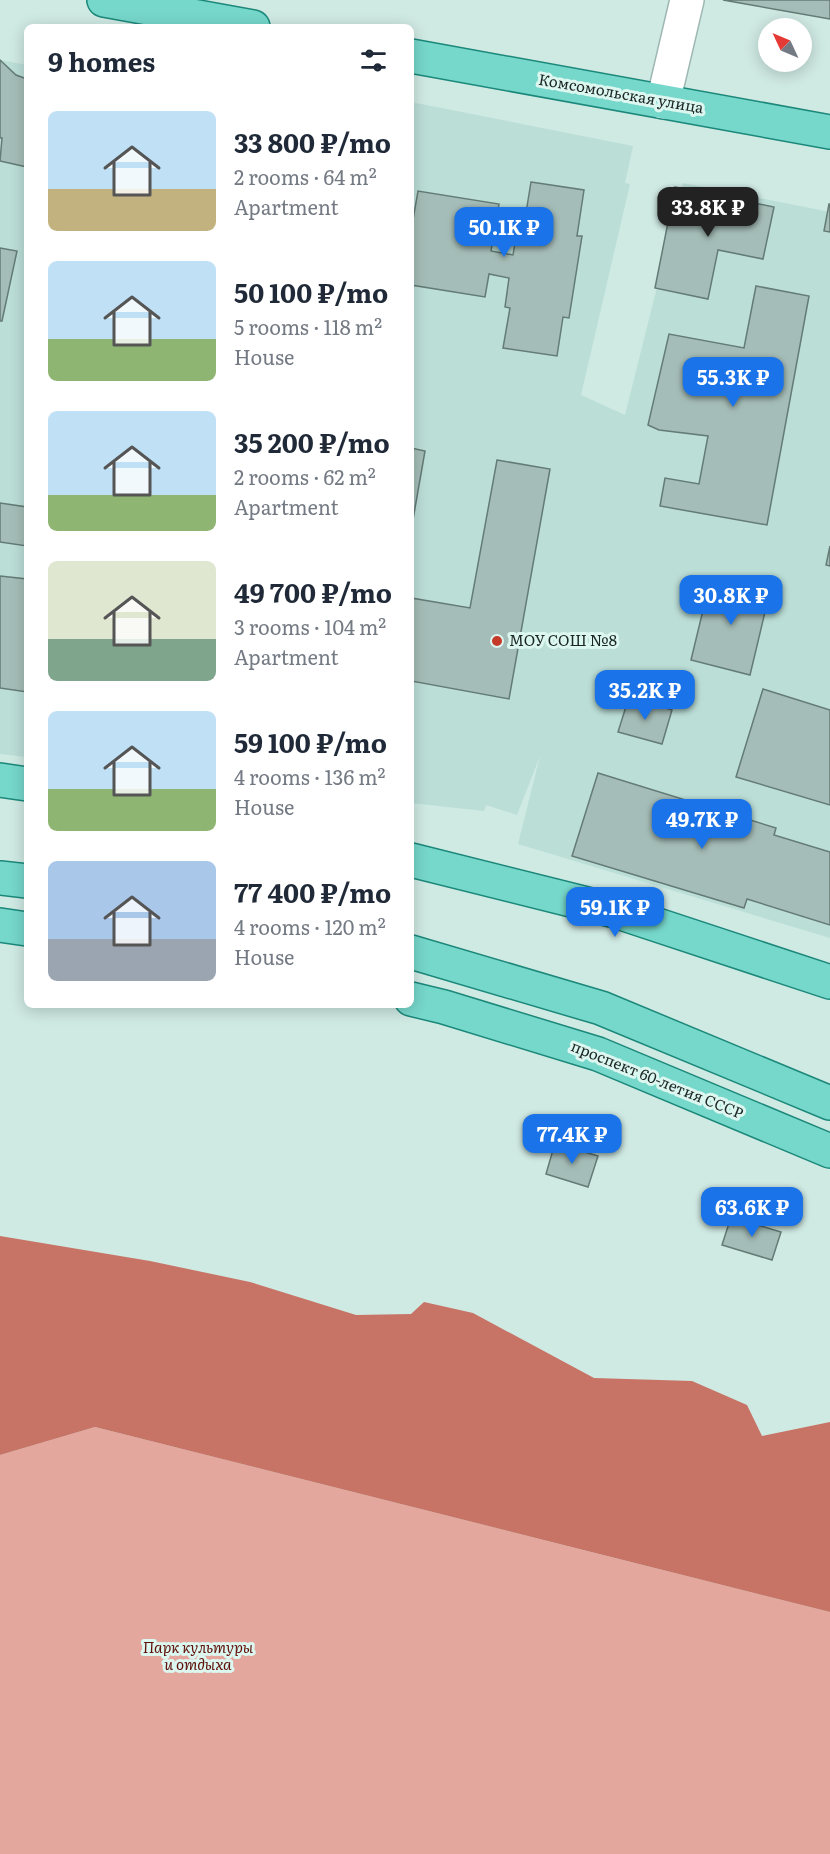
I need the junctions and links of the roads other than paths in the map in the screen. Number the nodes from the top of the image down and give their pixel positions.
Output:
1 (104, 0) edge
2 (687, 0) edge
3 (236, 24) edge
4 (414, 57) edge
5 (663, 102) junction
6 (830, 132) edge
7 (0, 780) edge
8 (24, 784) edge
9 (414, 861) edge
10 (0, 878) edge
11 (24, 881) edge
12 (0, 925) edge
13 (24, 929) edge
14 (414, 953) edge
15 (830, 982) edge
16 (414, 1000) edge
17 (830, 1103) edge
18 (830, 1151) edge

1 - 3 main road
2 - 5 lane
4 - 5 main road, Комсомольская улица
5 - 6 main road, Комсомольская улица
7 - 8 main road
9 - 15 main road
10 - 11 main road
12 - 13 main road
14 - 17 main road
16 - 18 main road, проспект 60-летия СССР

